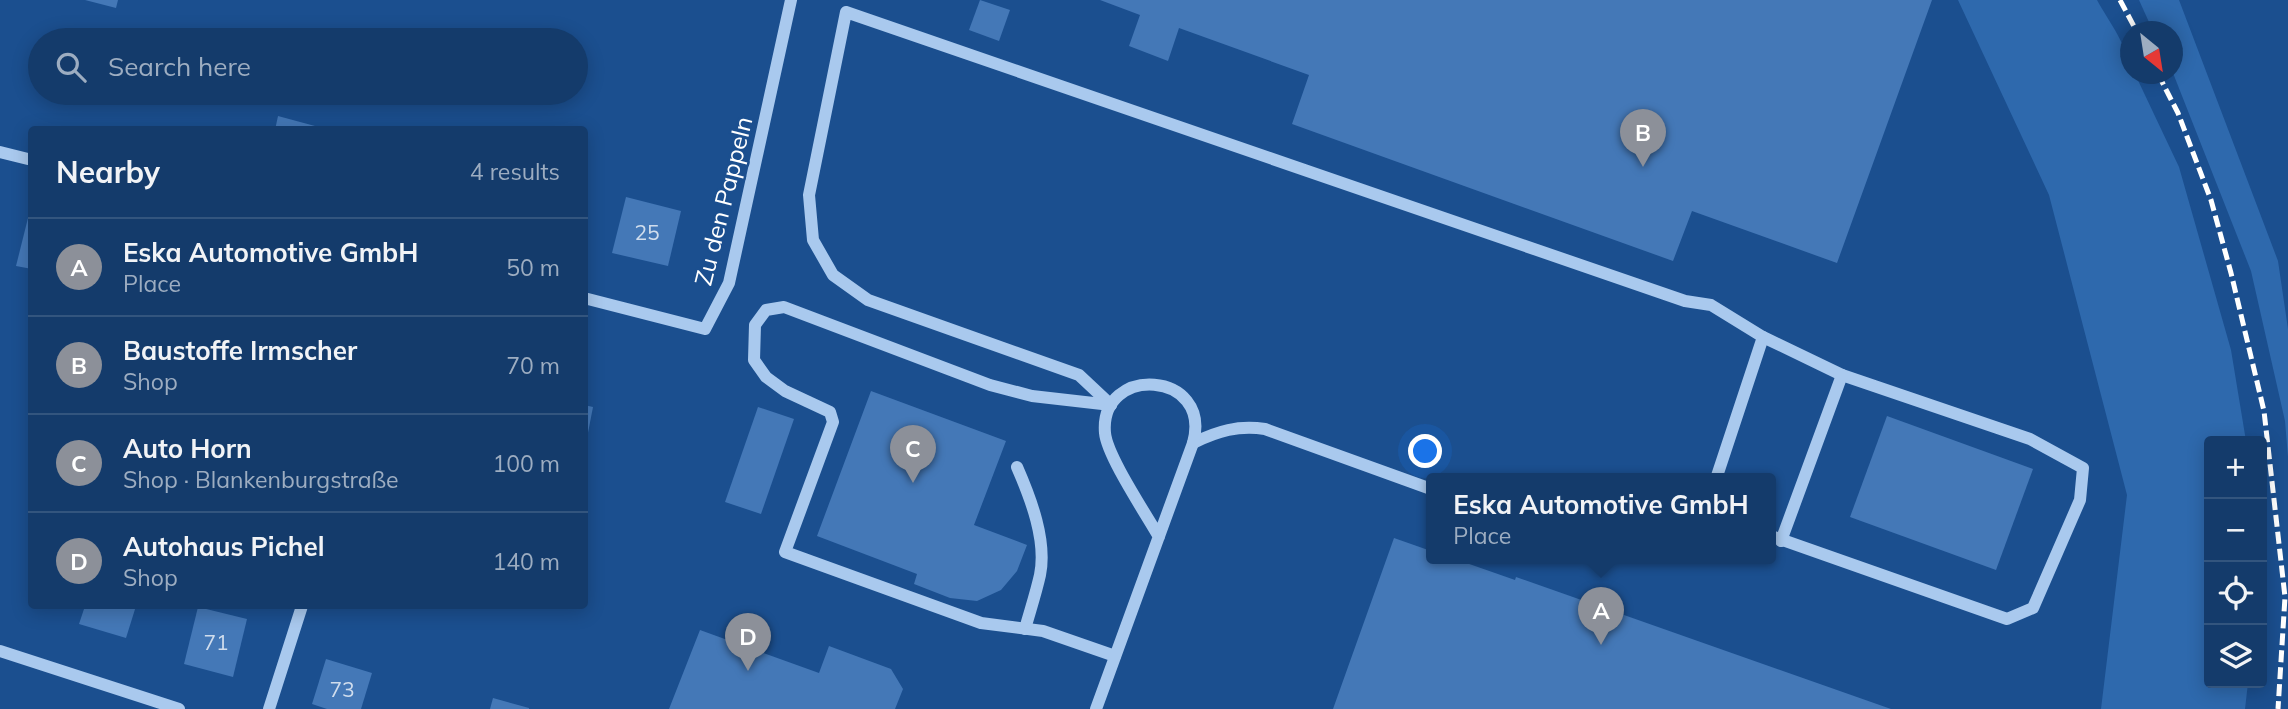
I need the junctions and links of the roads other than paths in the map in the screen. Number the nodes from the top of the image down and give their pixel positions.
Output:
1 (791, 0) edge
2 (847, 6) edge
3 (0, 152) edge
4 (28, 159) edge
5 (588, 299) edge
6 (1763, 337) junction
7 (1842, 375) junction
8 (1111, 405) junction
9 (1193, 443) junction
10 (1017, 467) dead end
11 (1718, 473) edge
12 (1426, 487) edge
13 (1159, 537) junction
14 (1776, 539) edge
15 (301, 609) edge
16 (1025, 629) junction
17 (0, 651) edge
18 (1115, 656) junction
19 (179, 709) edge
20 (269, 709) edge
21 (1096, 709) edge

1 - 5 street, Zu den Pappeln
2 - 6 street
2 - 8 street
3 - 4 street
6 - 7 street
6 - 11 street
7 - 14 street
7 - 14 street
8 - 9 street
8 - 13 street
8 - 16 street
9 - 12 street
9 - 13 street
10 - 16 street
13 - 18 street
15 - 20 street
16 - 18 street
17 - 19 street
18 - 21 street

